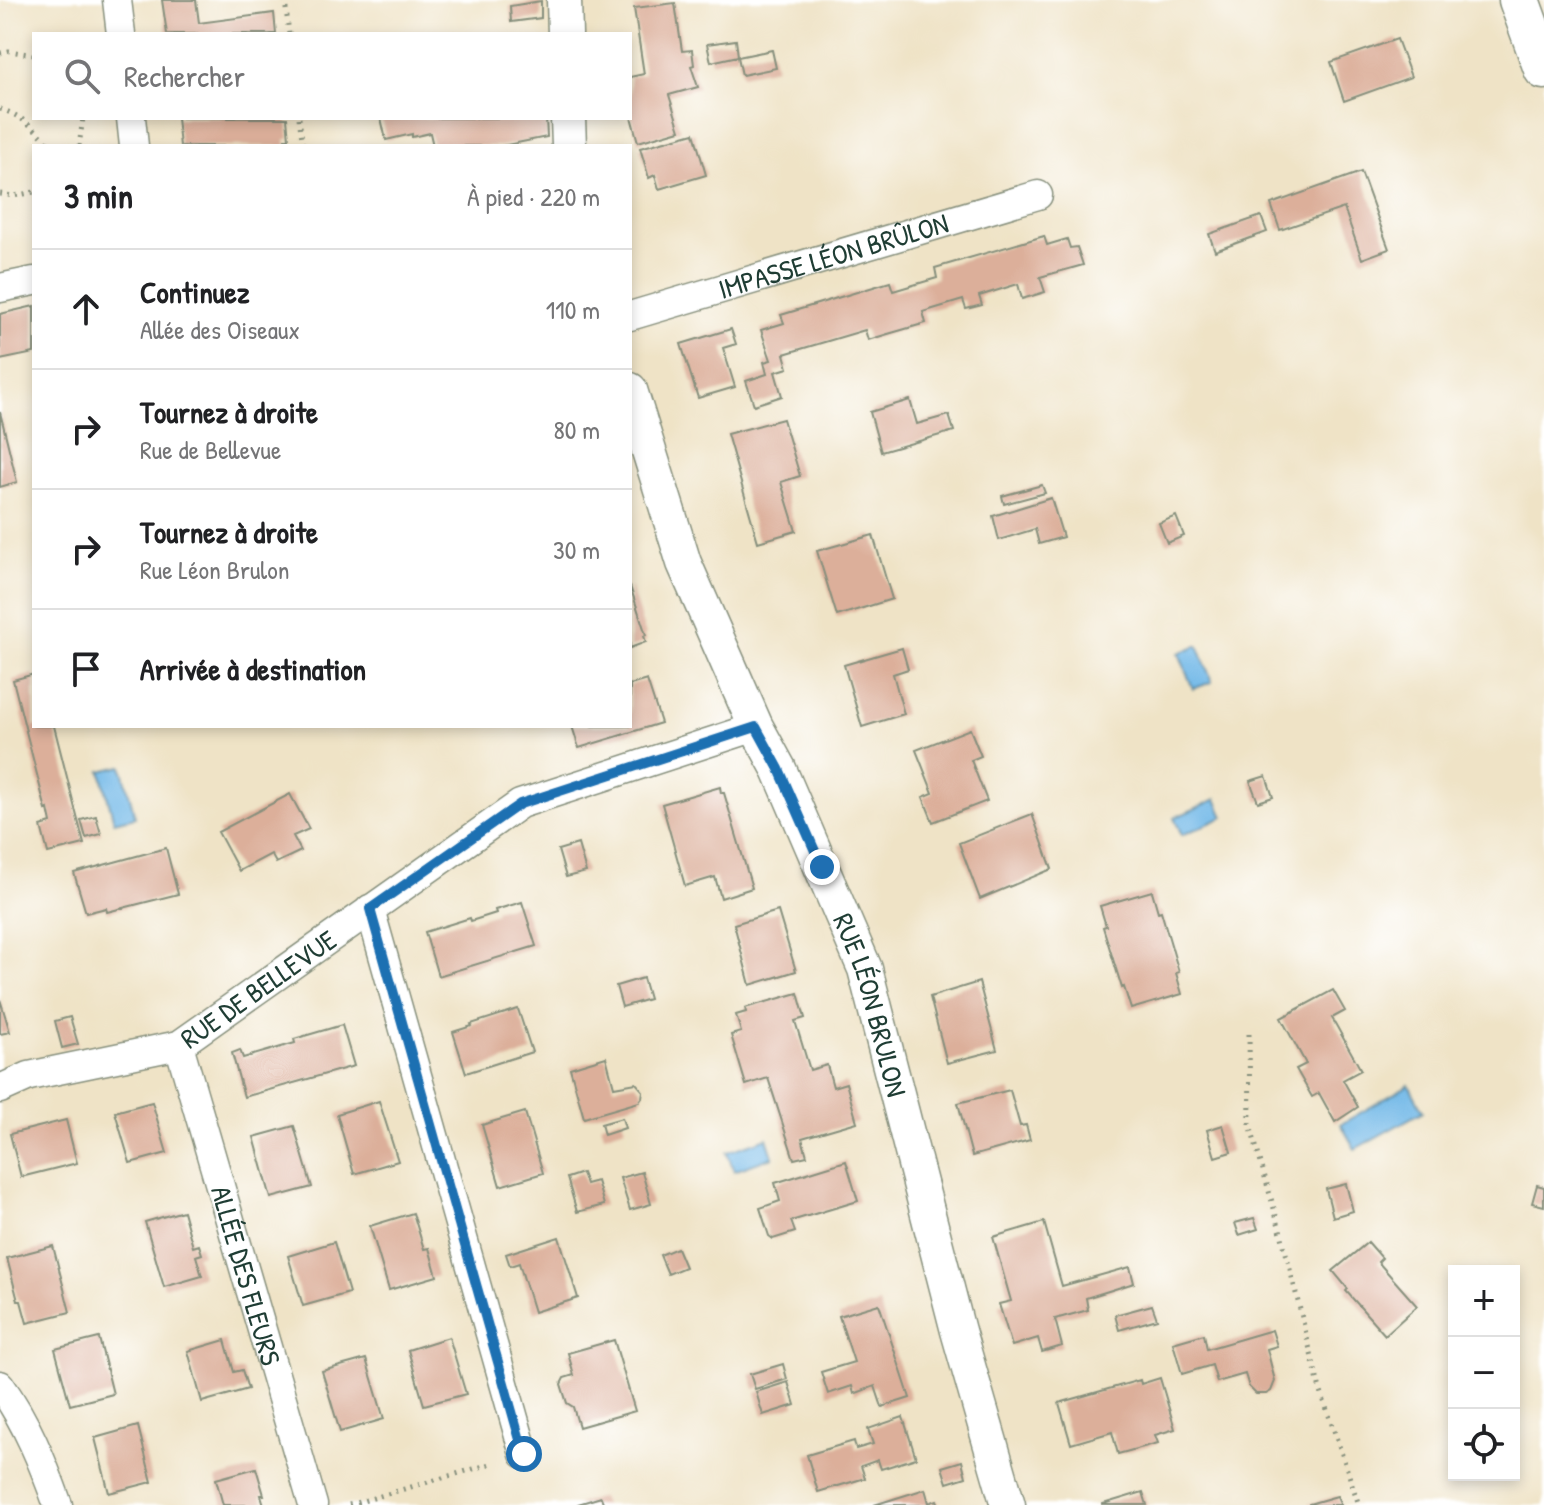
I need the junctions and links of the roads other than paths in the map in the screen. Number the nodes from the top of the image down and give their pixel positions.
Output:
1 (117, 0) edge
2 (564, 0) edge
3 (1519, 0) edge
4 (121, 32) edge
5 (565, 32) edge
6 (1544, 69) edge
7 (131, 120) edge
8 (568, 120) edge
9 (134, 144) edge
10 (569, 144) edge
11 (1038, 195) dead end
12 (32, 281) edge
13 (0, 288) edge
14 (632, 315) edge
15 (632, 396) edge
16 (756, 727) junction
17 (370, 909) junction
18 (179, 1045) junction
19 (0, 1089) edge
20 (0, 1385) edge
21 (524, 1454) road end
22 (58, 1505) edge
23 (313, 1505) edge
24 (1008, 1505) edge

1 - 4 street
2 - 5 street
3 - 6 main road
7 - 9 street
8 - 10 street
11 - 14 street, IMPASSE LÉON BRÛLON
12 - 13 street
15 - 16 street, RUE LÉON BRULON
16 - 17 street, RUE DE BELLEVUE
16 - 24 street, RUE LÉON BRULON
17 - 18 street, RUE DE BELLEVUE
17 - 21 street
18 - 19 street, RUE DE BELLEVUE
18 - 23 street, ALLÉE DES FLEURS
20 - 22 street

